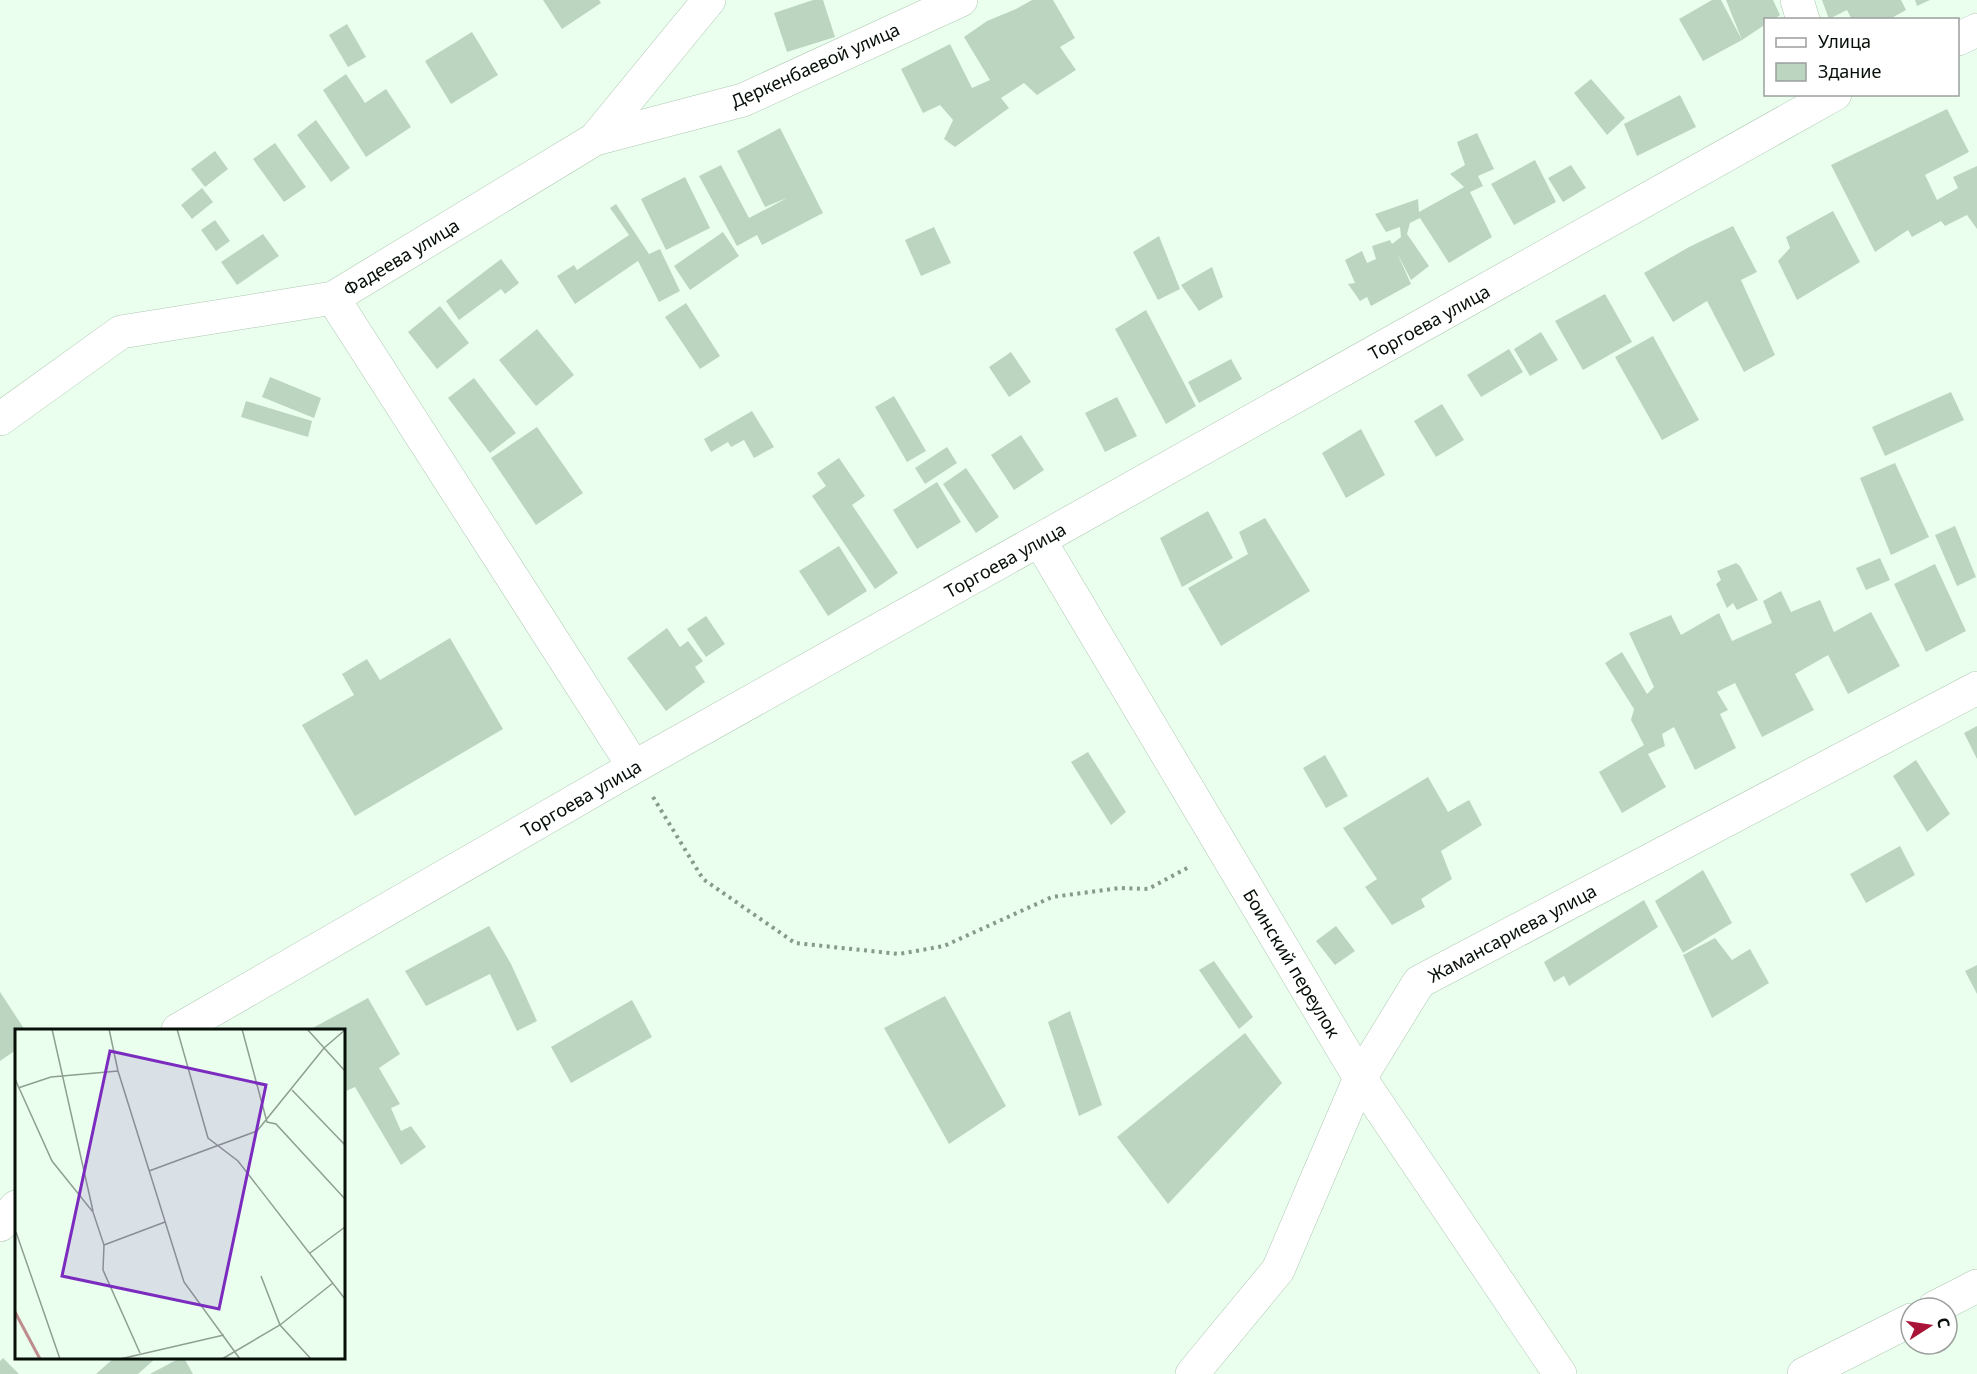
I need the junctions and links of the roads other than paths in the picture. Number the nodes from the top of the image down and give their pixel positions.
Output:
1 (709, 0) edge
2 (962, 0) edge
3 (1797, 0) edge
4 (1802, 18) edge
5 (1977, 30) edge
6 (1959, 39) edge
7 (1830, 96) edge
8 (595, 139) junction
9 (333, 298) junction
10 (0, 419) edge
11 (1040, 541) junction
12 (1977, 688) edge
13 (634, 767) junction
14 (180, 1029) edge
15 (1360, 1078) junction
16 (15, 1208) edge
17 (0, 1225) edge
18 (1977, 1286) edge
19 (1957, 1296) edge
20 (1899, 1326) edge
21 (1192, 1374) edge
22 (1560, 1374) edge
23 (1804, 1374) edge

1 - 8 street, Фадеева улица
2 - 8 street, Деркенбаевой улица
3 - 4 street
5 - 6 street
7 - 11 street, Торгоева улица
8 - 9 street, Фадеева улица
9 - 10 street, Фадеева улица
9 - 13 street
11 - 13 street, Торгоева улица
11 - 15 street, Боинский переулок
12 - 15 street, Жамансариева улица
13 - 14 street, Торгоева улица
15 - 21 street, Жамансариева улица
15 - 22 street, Боинский переулок
16 - 17 street
18 - 19 street
20 - 23 street

